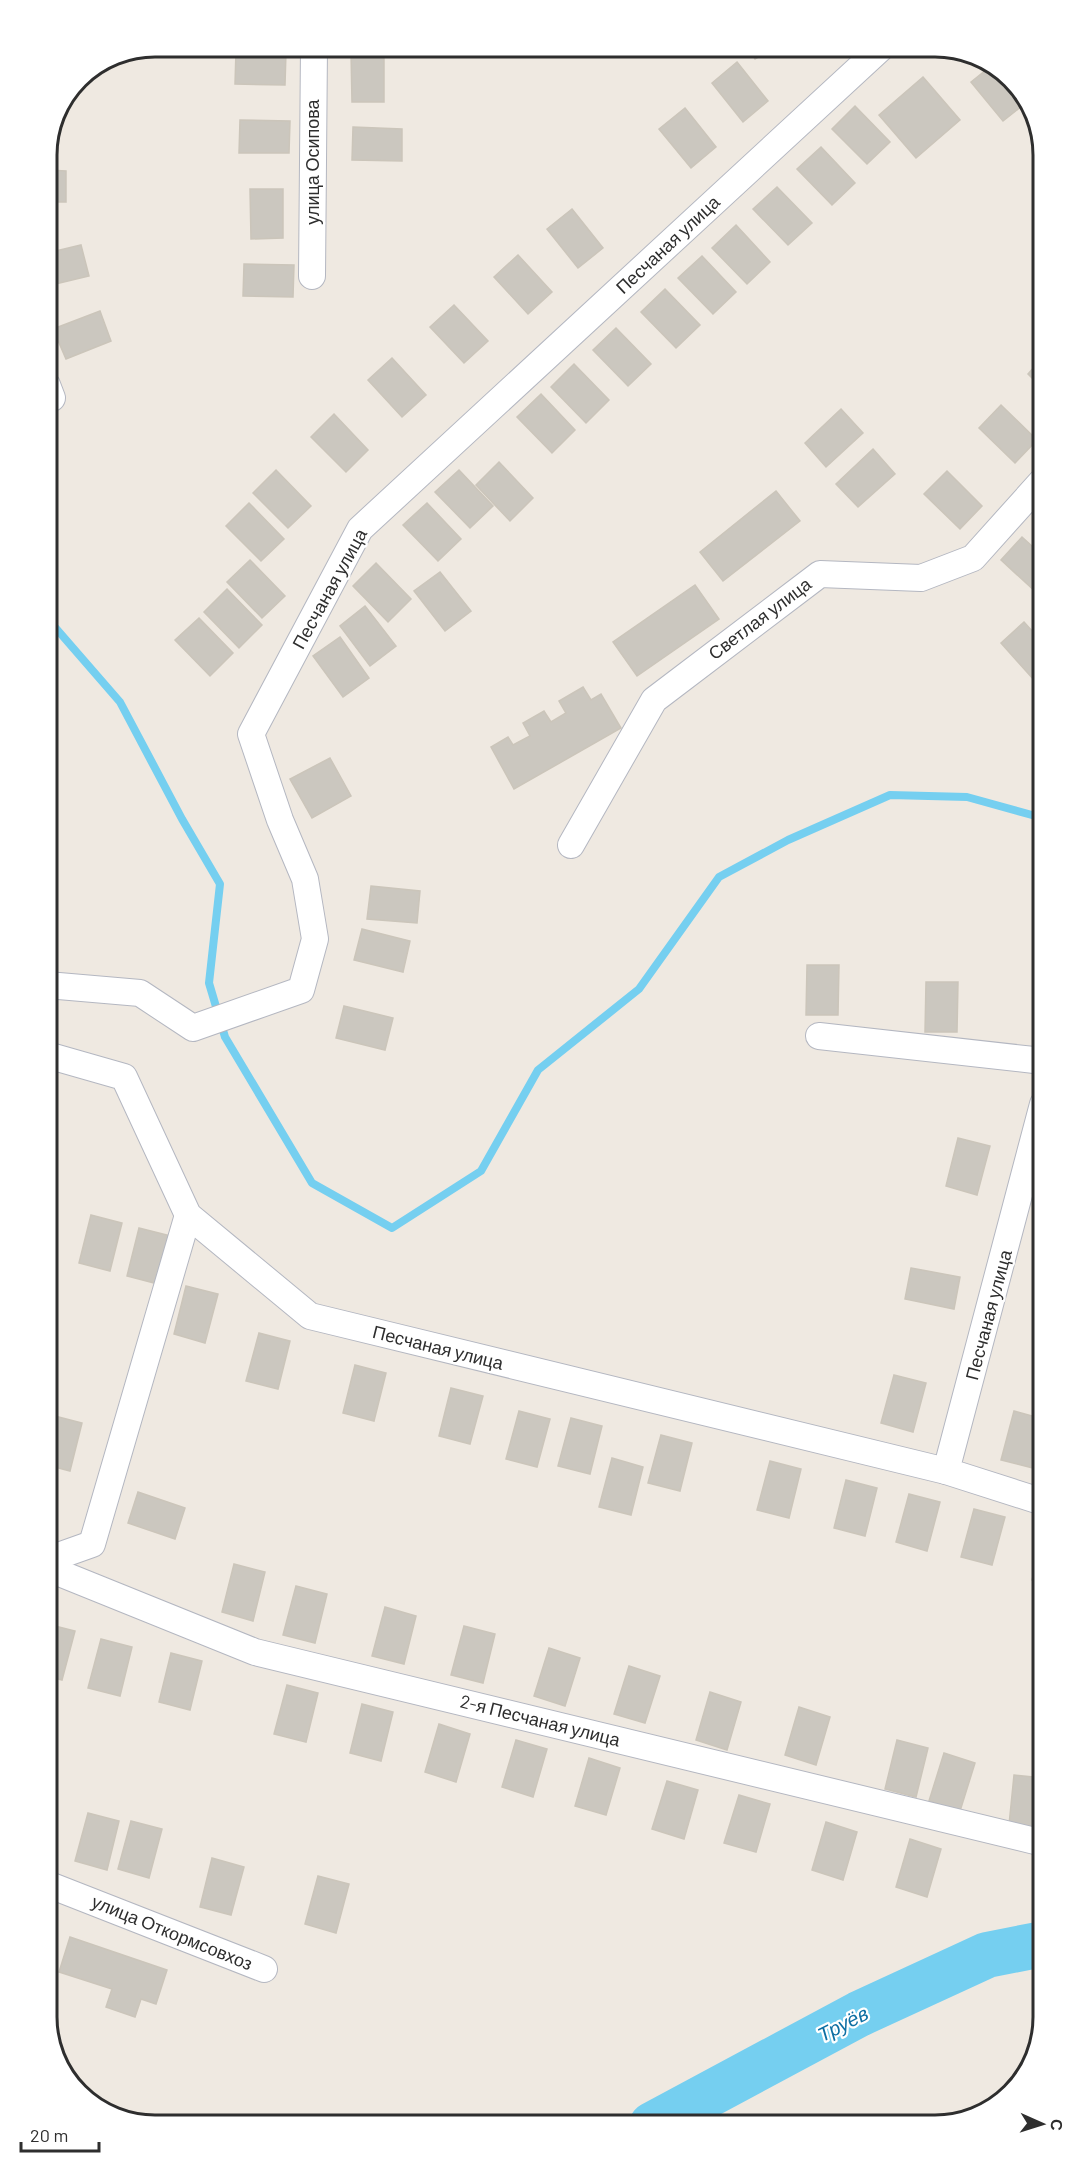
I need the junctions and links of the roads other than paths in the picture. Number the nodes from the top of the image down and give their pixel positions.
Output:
1 (314, 57) edge
2 (871, 57) edge
3 (312, 276) dead end
4 (1033, 492) edge
5 (571, 845) dead end
6 (57, 987) edge
7 (819, 1036) dead end
8 (57, 1058) edge
9 (1033, 1060) edge
10 (1033, 1173) edge
11 (188, 1215) junction
12 (946, 1471) junction
13 (1033, 1499) edge
14 (57, 1556) edge
15 (57, 1572) edge
16 (1033, 1840) edge
17 (57, 1888) edge
18 (264, 1969) dead end

1 - 3 street, улица Осипова
2 - 6 street, Песчаная улица
4 - 5 street, Светлая улица
7 - 9 street
8 - 11 street, Песчаная улица
10 - 12 street, Песчаная улица
11 - 12 street, Песчаная улица
11 - 14 street
12 - 13 street, Песчаная улица
15 - 16 street, 2-я Песчаная улица
17 - 18 street, улица Откормсовхоз

